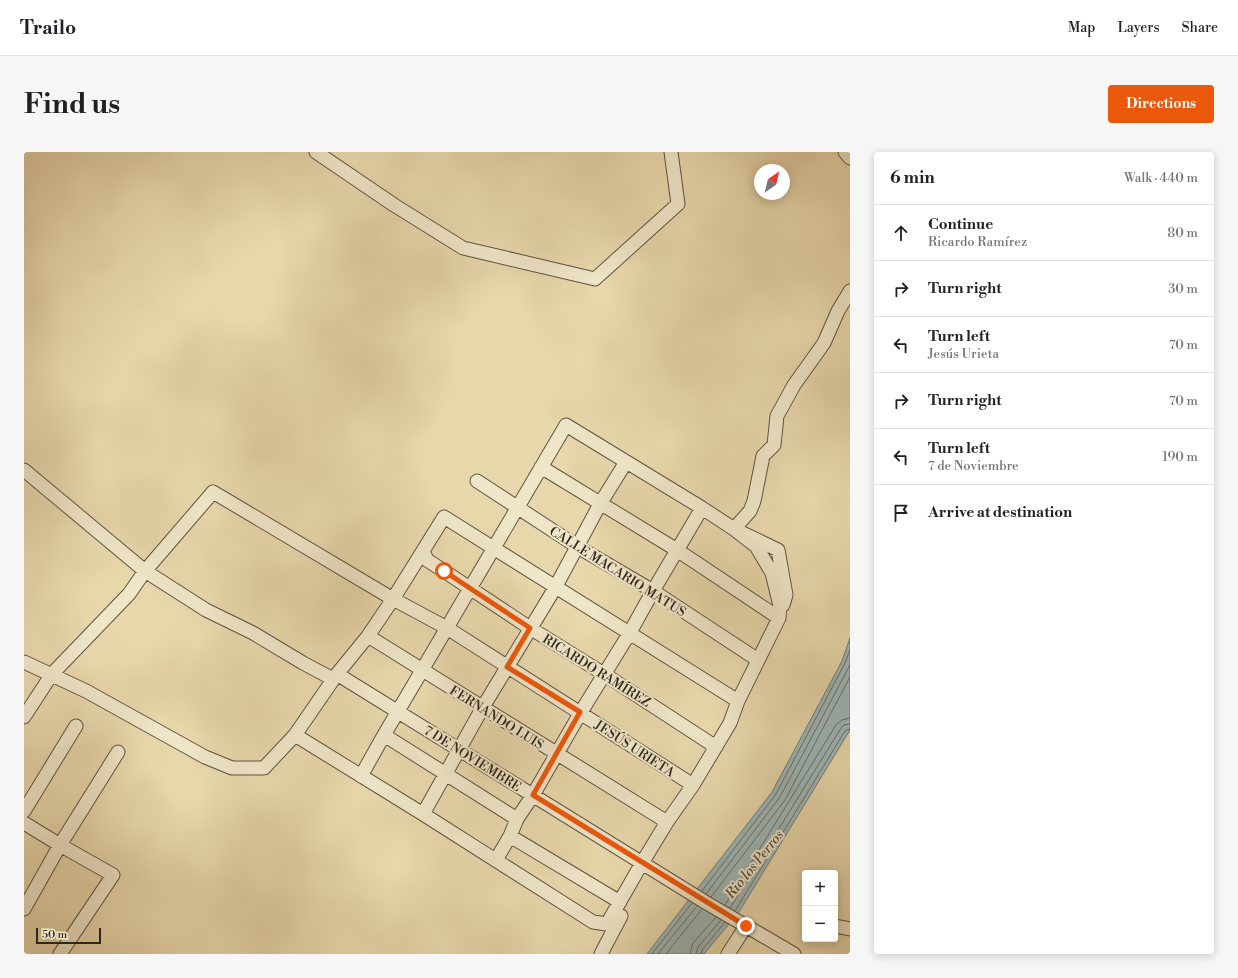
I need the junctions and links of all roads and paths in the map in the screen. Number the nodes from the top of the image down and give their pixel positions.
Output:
1 (316, 152) edge
2 (671, 152) edge
3 (845, 152) edge
4 (850, 158) edge
5 (850, 291) edge
6 (626, 462) junction
7 (541, 468) junction
8 (24, 470) edge
9 (477, 481) dead end
10 (600, 504) junction
11 (517, 508) junction
12 (702, 508) junction
13 (734, 529) junction
14 (578, 547) junction
15 (494, 548) junction
16 (677, 550) junction
17 (422, 551) junction
18 (145, 571) junction
19 (470, 588) junction
20 (556, 588) junction
21 (653, 591) junction
22 (393, 599) junction
23 (779, 618) junction
24 (447, 628) junction
25 (530, 628) junction
26 (629, 634) junction
27 (368, 636) junction
28 (758, 660) junction
29 (24, 662) edge
30 (507, 667) junction
31 (422, 670) junction
32 (52, 674) junction
33 (604, 674) junction
34 (335, 677) junction
35 (738, 701) junction
36 (483, 708) junction
37 (398, 712) junction
38 (580, 712) junction
39 (24, 717) edge
40 (76, 726) dead end
41 (384, 735) junction
42 (295, 736) junction
43 (716, 747) junction
44 (459, 750) junction
45 (118, 752) dead end
46 (557, 755) junction
47 (445, 775) junction
48 (361, 776) junction
49 (693, 785) junction
50 (533, 795) junction
51 (24, 811) edge
52 (423, 814) junction
53 (517, 819) junction
54 (667, 822) junction
55 (24, 823) edge
56 (510, 836) junction
57 (60, 845) junction
58 (496, 860) junction
59 (642, 863) junction
60 (620, 902) junction
61 (24, 909) edge
62 (838, 927) edge
63 (749, 928) junction
64 (850, 929) edge
65 (60, 954) edge
66 (601, 954) edge
67 (728, 954) edge
68 (794, 954) edge

1 - 2 street
3 - 4 street
5 - 13 street
6 - 7 street
6 - 10 street
6 - 12 street
7 - 10 street
7 - 11 street
8 - 18 street, 7 DE NOVIEMBRE
9 - 11 street, CALLE MACARIO MATUS
10 - 14 street
10 - 16 street
11 - 14 street, CALLE MACARIO MATUS
11 - 15 street
12 - 13 street
12 - 16 street
13 - 23 street
14 - 20 street
14 - 21 street, CALLE MACARIO MATUS
15 - 17 street
15 - 19 street
15 - 20 street
16 - 21 street
16 - 23 street
17 - 19 street, RICARDO RAMÍREZ
17 - 22 street
18 - 22 street, JESÚS URIETA
18 - 32 street
18 - 34 street, 7 DE NOVIEMBRE
19 - 24 street
19 - 25 street, RICARDO RAMÍREZ
20 - 25 street
20 - 26 street
21 - 26 street
21 - 28 street, CALLE MACARIO MATUS
22 - 24 street, JESÚS URIETA
22 - 27 street
23 - 28 street
24 - 30 street, JESÚS URIETA
24 - 31 street
25 - 30 street
25 - 33 street, RICARDO RAMÍREZ
26 - 33 street
26 - 35 street
27 - 31 street, FERNANDO LUIS
27 - 34 street
28 - 35 street
29 - 32 street
30 - 36 street
30 - 38 street, JESÚS URIETA
31 - 36 street, FERNANDO LUIS
31 - 37 street
32 - 39 street
32 - 42 street
33 - 38 street
33 - 43 street, RICARDO RAMÍREZ
34 - 37 street, 7 DE NOVIEMBRE
34 - 42 street
35 - 43 street
36 - 44 street
36 - 46 street, FERNANDO LUIS
37 - 41 street
37 - 44 street, 7 DE NOVIEMBRE
38 - 46 street
38 - 49 street, JESÚS URIETA
40 - 51 street
41 - 47 street
41 - 48 street
42 - 48 street
43 - 49 street
44 - 47 street
44 - 50 street, 7 DE NOVIEMBRE
45 - 57 street
46 - 50 street
46 - 54 street, FERNANDO LUIS
47 - 52 street
47 - 53 street
48 - 52 street
49 - 54 street
50 - 53 street
50 - 59 street, 7 DE NOVIEMBRE
52 - 58 street
53 - 56 street
54 - 59 street
55 - 57 street
56 - 58 street
56 - 60 street
57 - 61 street
57 - 65 street
58 - 60 street
59 - 60 street
59 - 63 street, 7 DE NOVIEMBRE
59 - 66 street
62 - 64 street
63 - 67 street
63 - 68 street, 7 DE NOVIEMBRE

